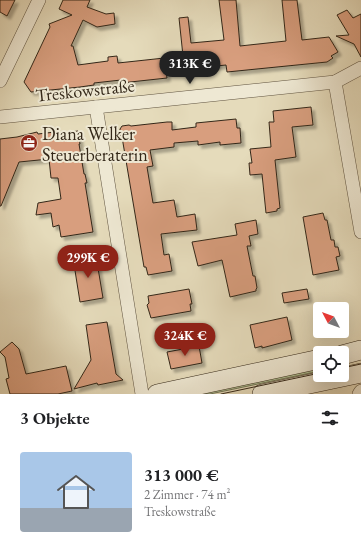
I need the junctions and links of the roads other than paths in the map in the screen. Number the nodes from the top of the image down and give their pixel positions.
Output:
1 (39, 0) edge
2 (361, 68) edge
3 (0, 81) edge
4 (335, 82) junction
5 (96, 107) junction
6 (0, 117) edge
7 (361, 232) edge
8 (361, 350) edge
9 (349, 353) edge
10 (313, 361) edge
11 (361, 378) edge
12 (142, 394) edge
13 (157, 394) edge
14 (262, 394) edge
15 (359, 394) edge

1 - 3 street
2 - 4 street, Treskowstraße
4 - 5 street, Treskowstraße
4 - 7 street
5 - 6 street, Treskowstraße
5 - 12 street
8 - 9 main road
10 - 13 main road
11 - 14 main road
11 - 15 street

